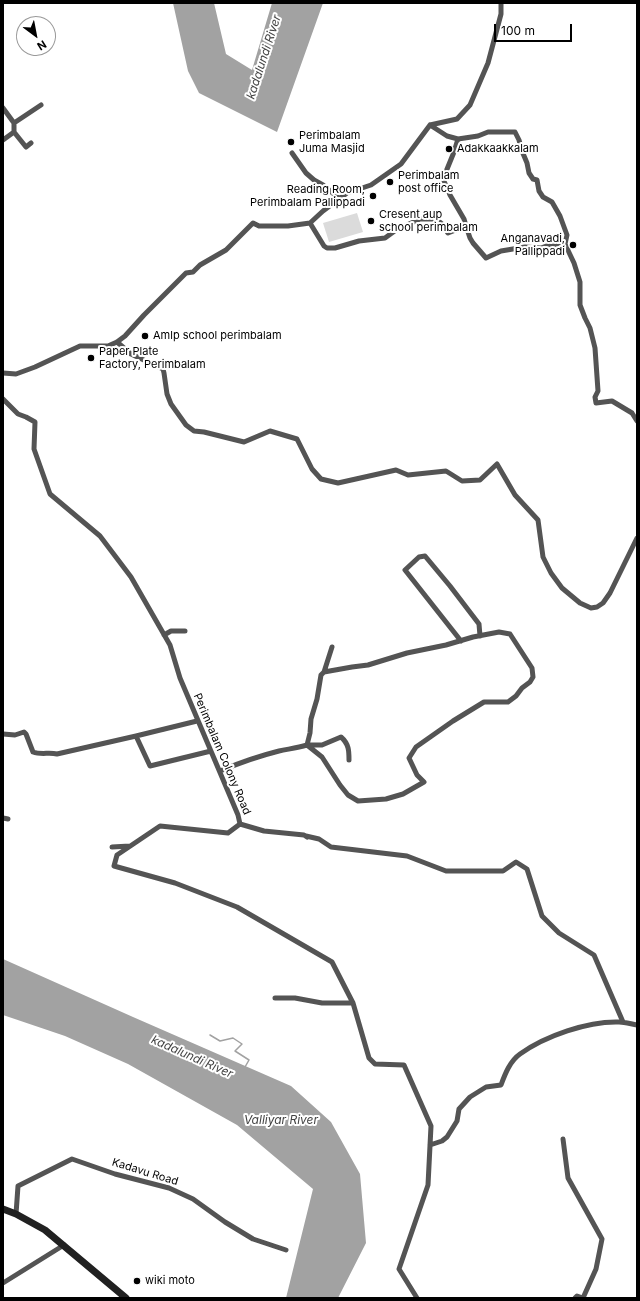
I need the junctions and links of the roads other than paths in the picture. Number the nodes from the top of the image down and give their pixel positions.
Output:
1 (501, 3) edge
2 (40, 105) dead end
3 (3, 108) edge
4 (14, 123) junction
5 (430, 125) junction
6 (14, 132) junction
7 (458, 139) junction
8 (3, 140) edge
9 (30, 143) dead end
10 (292, 153) dead end
11 (340, 198) junction
12 (310, 223) junction
13 (466, 226) junction
14 (565, 244) junction
15 (117, 342) junction
16 (3, 373) edge
17 (3, 399) edge
18 (637, 421) edge
19 (637, 538) edge
20 (184, 630) dead end
21 (164, 635) junction
22 (480, 636) junction
23 (461, 641) junction
24 (332, 647) dead end
25 (324, 672) junction
26 (197, 720) junction
27 (3, 734) edge
28 (136, 736) junction
29 (307, 745) junction
30 (211, 751) junction
31 (349, 760) dead end
32 (220, 771) junction
33 (240, 824) junction
34 (306, 836) junction
35 (312, 839) dead end
36 (131, 846) junction
37 (112, 847) dead end
38 (275, 998) dead end
39 (353, 1003) junction
40 (623, 1022) junction
41 (637, 1026) edge
42 (563, 1139) dead end
43 (430, 1145) junction
44 (3, 1209) edge
45 (16, 1214) junction
46 (64, 1245) junction
47 (286, 1250) dead end
48 (3, 1283) edge
49 (126, 1298) edge
50 (417, 1298) edge
51 (575, 1298) edge
52 (583, 1298) edge

1 - 5 street
2 - 4 street
3 - 4 street
4 - 6 street
5 - 7 street
5 - 11 street
6 - 8 street
6 - 9 street
7 - 13 street
7 - 14 street
10 - 11 street
11 - 12 street
12 - 13 street
12 - 15 street
13 - 14 street
14 - 18 street
15 - 16 street
15 - 19 street
17 - 21 street, Perimbalam Colony Road
20 - 21 street
21 - 26 street, Perimbalam Colony Road
22 - 23 street
22 - 23 street
22 - 29 street
23 - 25 street
24 - 25 street
25 - 29 street
26 - 28 street
26 - 30 street, Perimbalam Colony Road
27 - 28 street
28 - 30 street
29 - 31 street
29 - 32 street
30 - 32 street, Perimbalam Colony Road
32 - 33 street, Perimbalam Colony Road
33 - 34 street
33 - 36 street, Perimbalam Colony Road
34 - 35 street
34 - 40 street
36 - 37 street
36 - 39 street, Perimbalam Colony Road
38 - 39 street
39 - 43 street, Perimbalam Colony Road
40 - 41 street
40 - 43 street
42 - 52 street
43 - 50 street, Perimbalam Colony Road
44 - 45 main road
45 - 46 main road
45 - 47 street, Kadavu Road
46 - 48 street
46 - 49 main road
51 - 52 street

